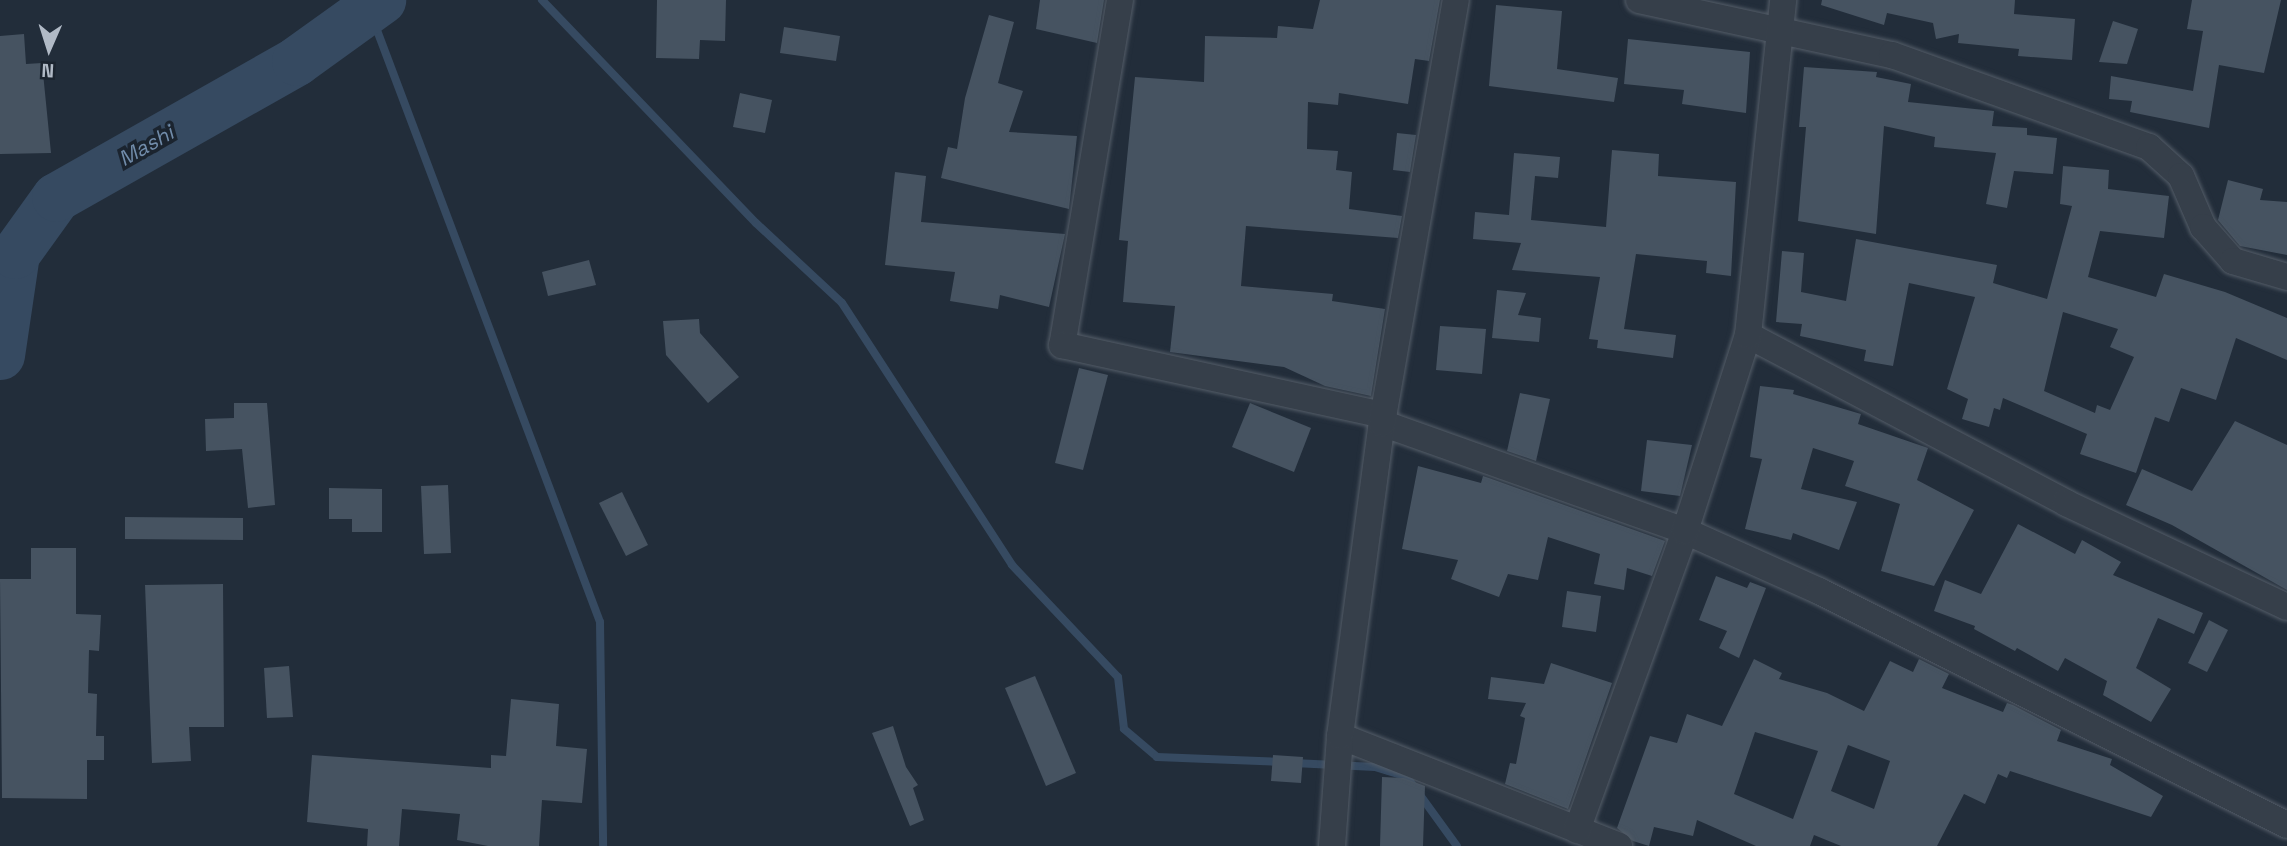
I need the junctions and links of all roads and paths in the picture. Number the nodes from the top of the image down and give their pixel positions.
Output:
1 (1120, 0) edge
2 (1457, 0) edge
3 (1639, 0) edge
4 (1783, 0) edge
5 (1780, 27) junction
6 (2287, 277) edge
7 (1748, 335) junction
8 (1382, 419) junction
9 (1685, 531) junction
10 (2287, 607) edge
11 (1340, 736) junction
12 (2287, 825) edge
13 (1577, 830) junction
14 (1332, 846) edge
15 (1619, 846) edge

1 - 8 street
2 - 8 street
3 - 5 street
4 - 5 street
5 - 6 street
5 - 7 street
7 - 9 street
7 - 10 street
8 - 9 street
8 - 11 street
9 - 12 street
9 - 13 street
11 - 13 street
11 - 14 street
13 - 15 street

